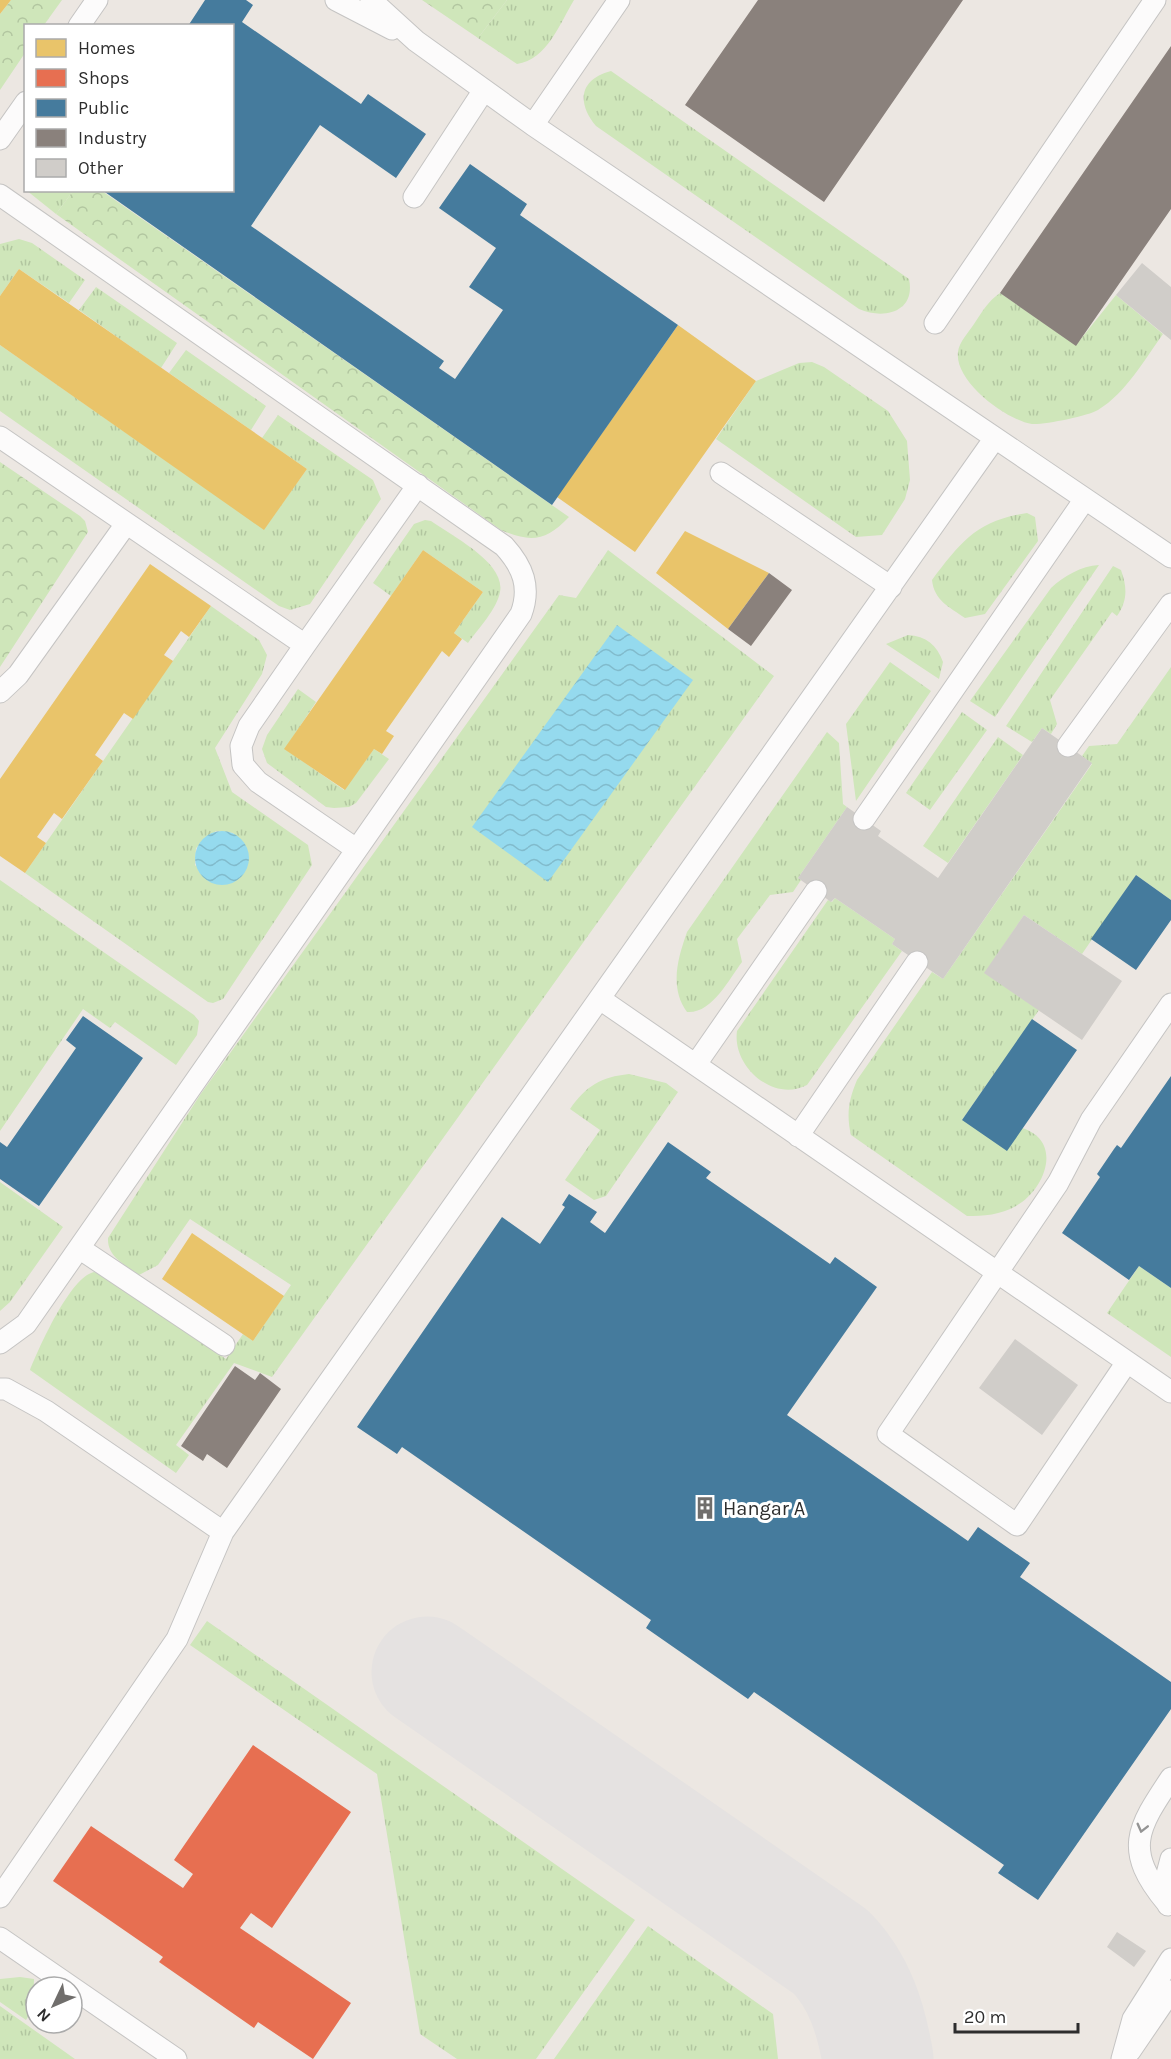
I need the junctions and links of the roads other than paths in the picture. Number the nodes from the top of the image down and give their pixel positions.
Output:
1 (97, 0) edge
2 (371, 0) edge
3 (619, 0) edge
4 (1155, 0) edge
5 (342, 3) edge
6 (80, 24) edge
7 (416, 41) junction
8 (484, 90) junction
9 (24, 105) edge
10 (533, 125) junction
11 (0, 139) edge
12 (0, 195) edge
13 (414, 197) dead end
14 (935, 323) dead end
15 (0, 437) edge
16 (995, 438) junction
17 (721, 473) dead end
18 (418, 485) junction
19 (1085, 499) junction
20 (126, 524) junction
21 (1171, 557) edge
22 (891, 587) junction
23 (1171, 604) edge
24 (304, 645) junction
25 (0, 692) edge
26 (1068, 746) dead end
27 (864, 819) dead end
28 (356, 849) junction
29 (816, 891) dead end
30 (917, 962) dead end
31 (600, 999) junction
32 (1170, 1010) edge
33 (696, 1065) junction
34 (798, 1136) junction
35 (79, 1248) junction
36 (998, 1273) junction
37 (0, 1343) edge
38 (224, 1345) dead end
39 (1127, 1362) junction
40 (0, 1389) edge
41 (1171, 1392) edge
42 (223, 1532) junction
43 (1171, 1778) edge
44 (1171, 1859) edge
45 (0, 1897) edge
46 (1169, 1909) edge
47 (0, 1938) edge
48 (1171, 1959) edge
49 (1171, 1991) edge
50 (176, 2059) edge
51 (1124, 2059) edge

1 - 6 lane
2 - 7 lane
3 - 10 lane
4 - 14 lane
5 - 7 lane
7 - 8 lane
8 - 10 lane
8 - 13 lane
9 - 11 lane
10 - 16 lane
12 - 18 lane
15 - 20 lane
16 - 19 lane
16 - 22 lane
17 - 22 lane
18 - 24 lane
18 - 28 lane
19 - 21 lane
19 - 27 lane
20 - 24 lane
20 - 25 lane
22 - 31 lane
23 - 26 lane
24 - 28 lane
28 - 35 lane
29 - 33 lane
30 - 34 lane
31 - 33 lane
31 - 42 lane
32 - 36 lane
33 - 34 lane
34 - 36 lane
35 - 37 lane
35 - 38 lane
36 - 39 lane
36 - 39 lane
39 - 41 lane
40 - 42 lane
42 - 45 lane
43 -> 46 lane
44 - 46 lane
47 - 50 lane
48 - 51 lane
49 - 51 lane

